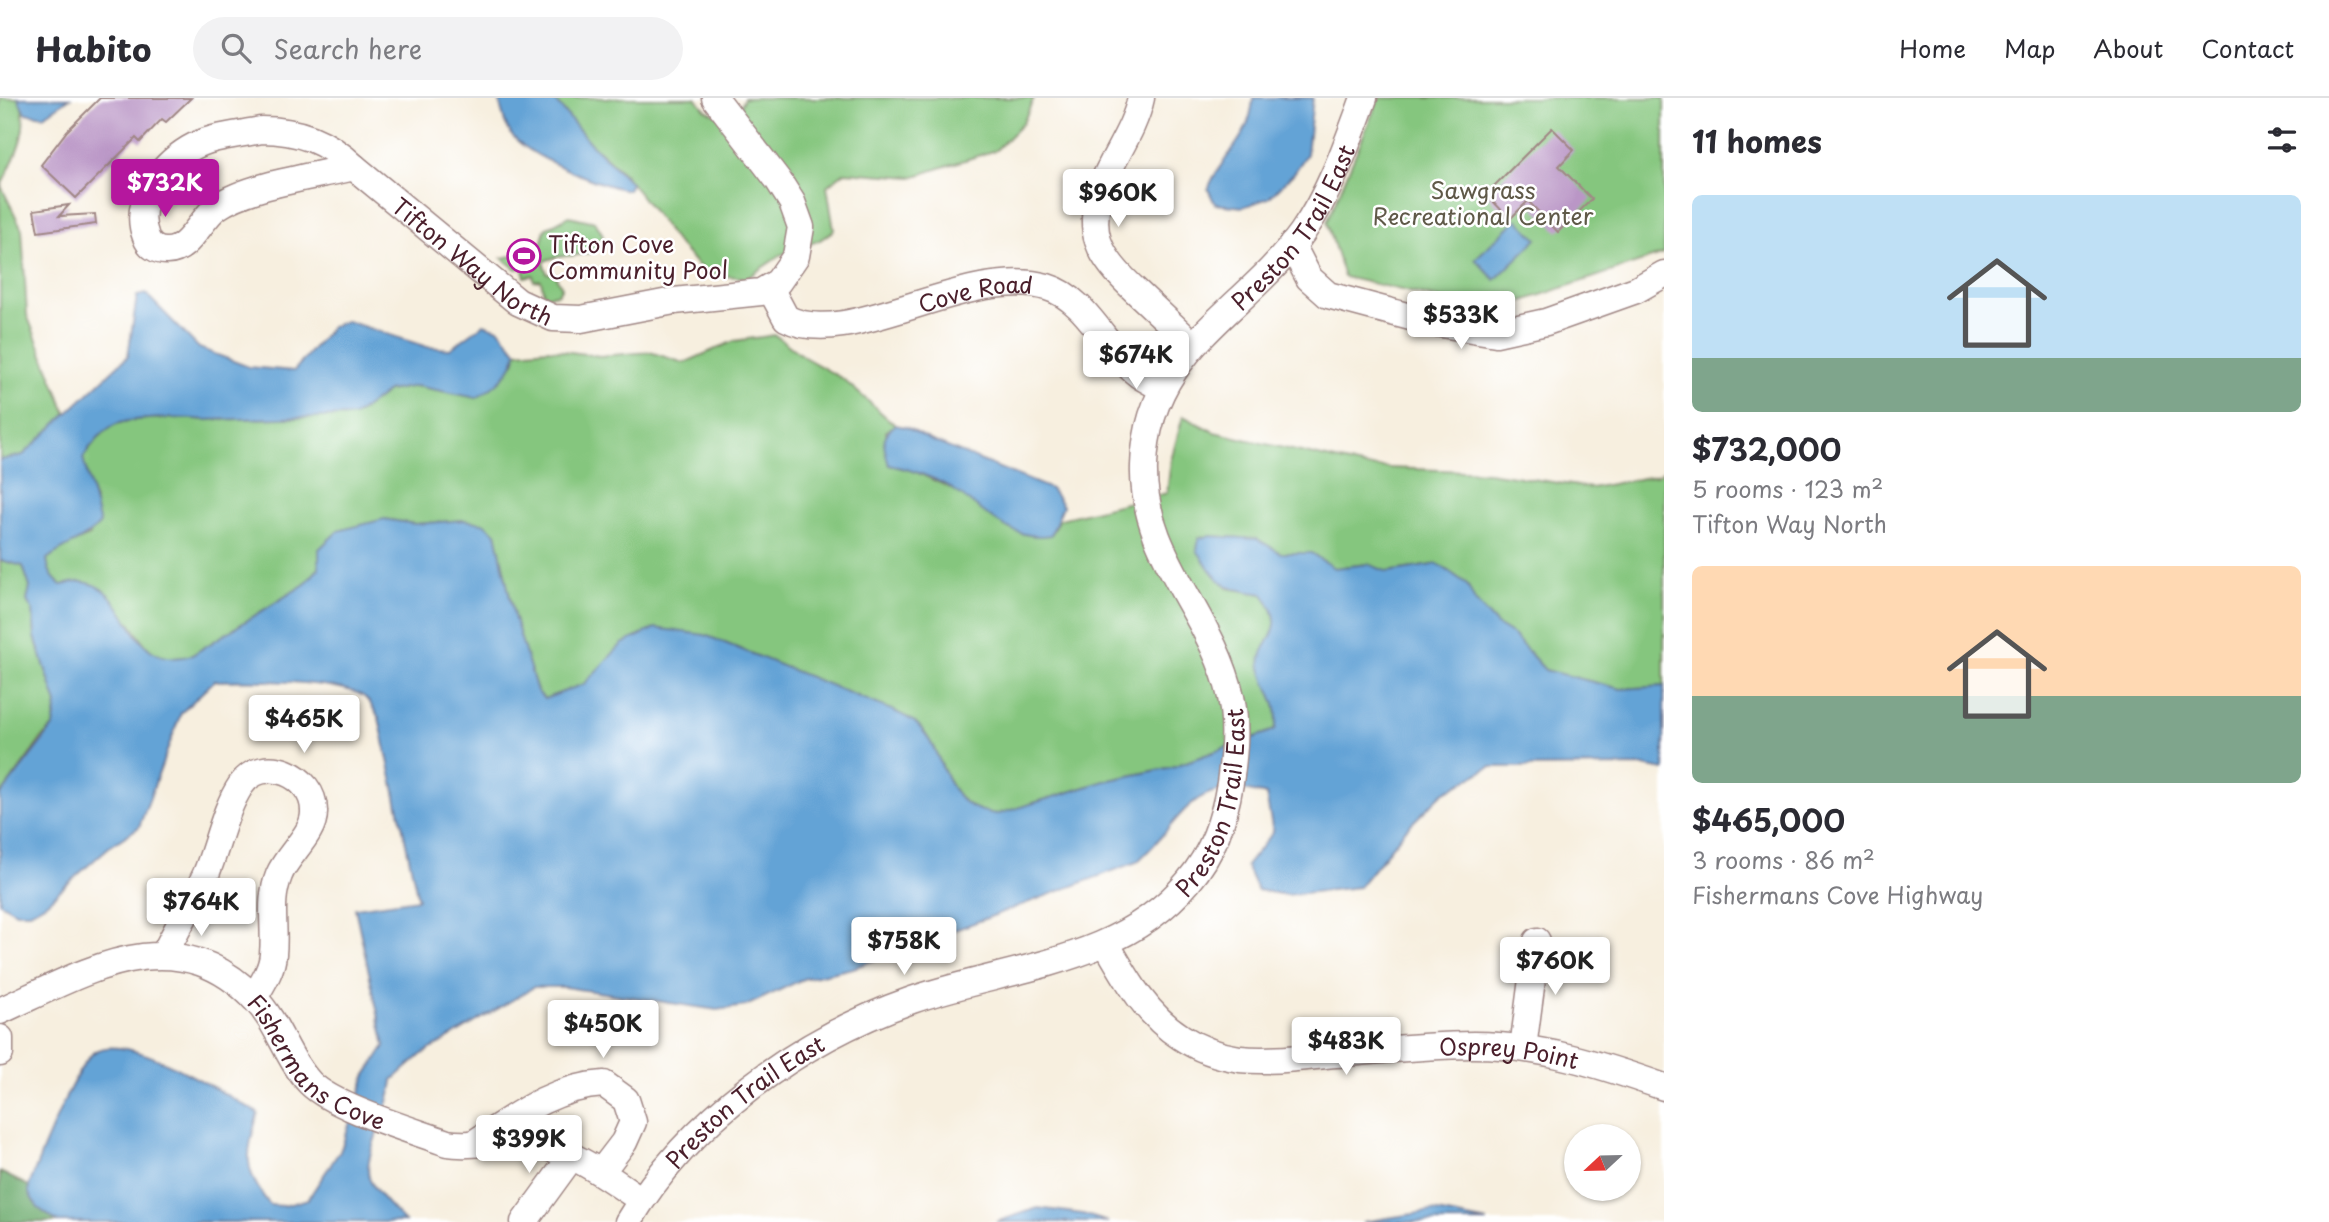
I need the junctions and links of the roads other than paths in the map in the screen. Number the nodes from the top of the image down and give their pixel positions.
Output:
1 (715, 98) edge
2 (1141, 98) edge
3 (1364, 98) edge
4 (354, 167) junction
5 (1292, 245) junction
6 (1664, 274) edge
7 (769, 288) junction
8 (1192, 344) junction
9 (1162, 388) junction
10 (1537, 941) dead end
11 (1106, 943) junction
12 (163, 955) junction
13 (254, 998) junction
14 (0, 1011) edge
15 (0, 1038) edge
16 (1523, 1048) junction
17 (0, 1053) edge
18 (1664, 1087) edge
19 (470, 1146) junction
20 (572, 1156) junction
21 (601, 1172) junction
22 (634, 1211) edge
23 (524, 1222) edge

1 - 7 street
2 - 8 street
3 - 5 street, Preston Trail East
4 - 4 street, Tifton Way North
4 - 7 street, Tifton Way North
5 - 6 street
5 - 8 street, Preston Trail East
7 - 9 street, Cove Road
8 - 9 street, Preston Trail East
9 - 11 street, Preston Trail East
10 - 16 street
11 - 16 street, Osprey Point
11 - 22 street, Preston Trail East
12 - 13 street, Fishermans Cove
12 - 13 street
12 - 14 street, Fishermans Cove
13 - 19 street, Fishermans Cove
15 - 17 street
16 - 18 street, Osprey Point
19 - 20 street, Fishermans Cove
19 - 21 street
20 - 21 street, Fishermans Cove
20 - 23 street
21 - 22 street, Fishermans Cove

